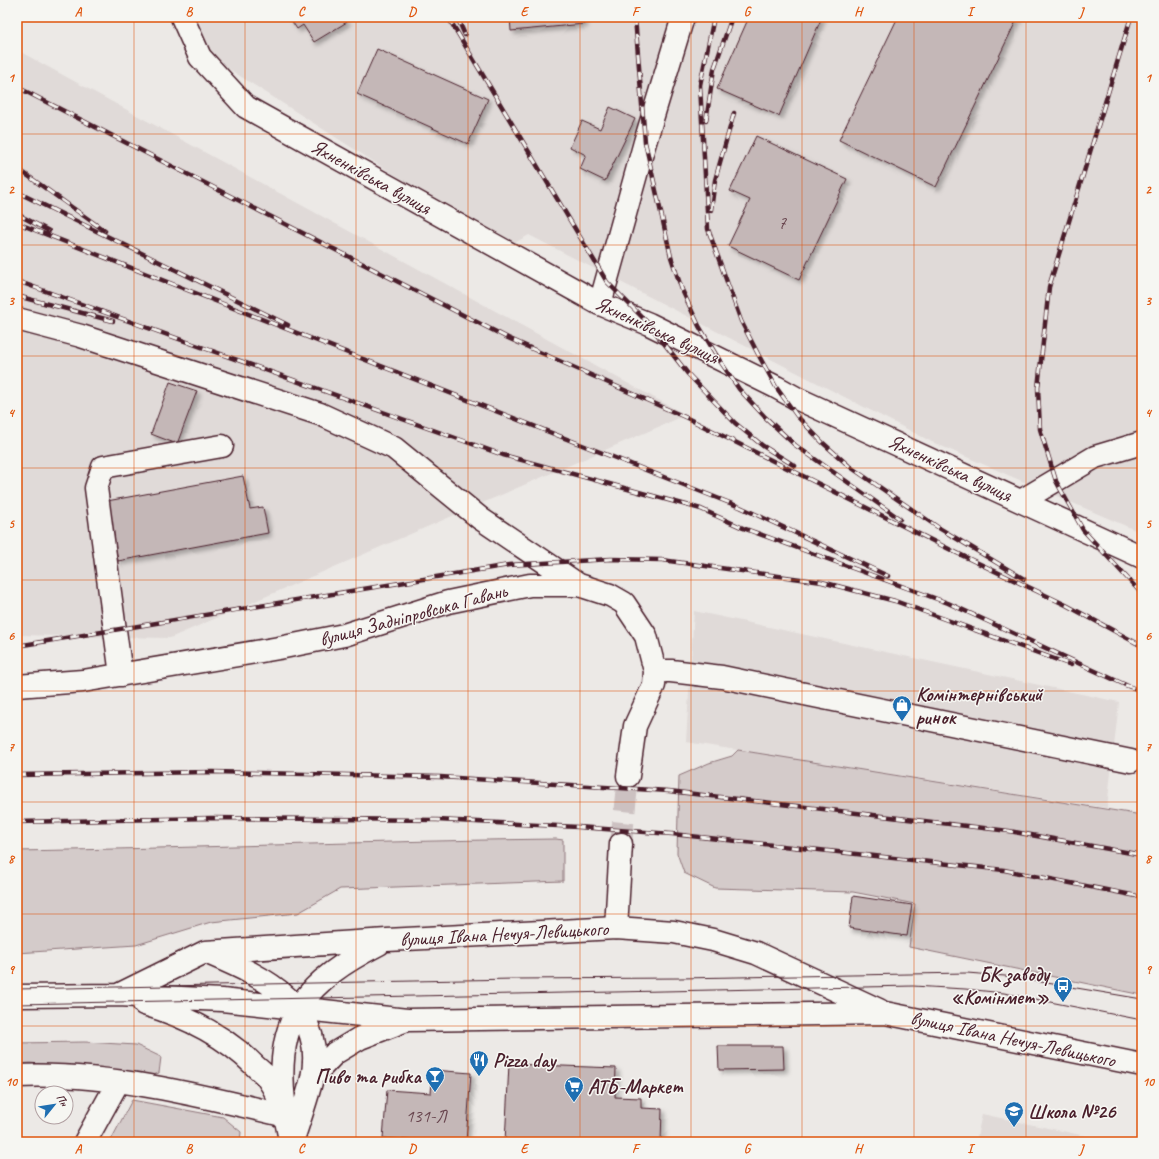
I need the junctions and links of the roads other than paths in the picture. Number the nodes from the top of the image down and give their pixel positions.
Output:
1 (182, 17) edge
2 (683, 17) edge
3 (600, 304) junction
4 (17, 319) edge
5 (1142, 442) edge
6 (222, 446) dead end
7 (1021, 501) junction
8 (1142, 557) edge
9 (579, 585) junction
10 (655, 671) junction
11 (121, 674) junction
12 (17, 686) edge
13 (1131, 761) dead end
14 (628, 776) tunnel mouth
15 (621, 844) tunnel mouth
16 (616, 928) junction
17 (387, 940) junction
18 (205, 952) junction
19 (118, 994) junction
20 (17, 996) edge
21 (297, 1008) junction
22 (885, 1013) junction
23 (407, 1020) junction
24 (1142, 1066) edge
25 (17, 1076) edge
26 (312, 1077) junction
27 (118, 1082) junction
28 (286, 1116) junction
29 (85, 1142) edge
30 (291, 1142) edge

1 - 3 main road, Яхненківська вулиця
2 - 3 main road
3 - 7 main road, Яхненківська вулиця
4 - 9 main road
5 - 7 main road
6 - 11 main road
7 - 8 main road, Яхненківська вулиця
9 - 10 main road, вулиця Задніпровська Гавань
9 - 11 main road, вулиця Задніпровська Гавань
10 - 13 main road
10 - 14 main road, вулиця Задніпровська Гавань
11 - 12 main road, вулиця Задніпровська Гавань
15 - 16 main road
16 - 17 main road, вулиця Івана Нечуя-Левицького
16 - 22 main road, вулиця Івана Нечуя-Левицького
17 - 18 main road, вулиця Івана Нечуя-Левицького
17 - 21 main road
18 - 19 main road, вулиця Івана Нечуя-Левицького
18 - 21 main road
19 - 20 main road, вулиця Івана Нечуя-Левицького
19 - 21 main road, вулиця Івана Нечуя-Левицького
19 - 28 main road
21 - 23 main road, вулиця Івана Нечуя-Левицького
21 - 26 main road
21 - 28 main road
22 - 23 main road, вулиця Івана Нечуя-Левицького
22 - 24 main road, вулиця Івана Нечуя-Левицького
23 - 26 main road
25 - 27 main road
26 - 30 main road
27 - 28 main road
27 - 29 main road
28 - 30 main road

